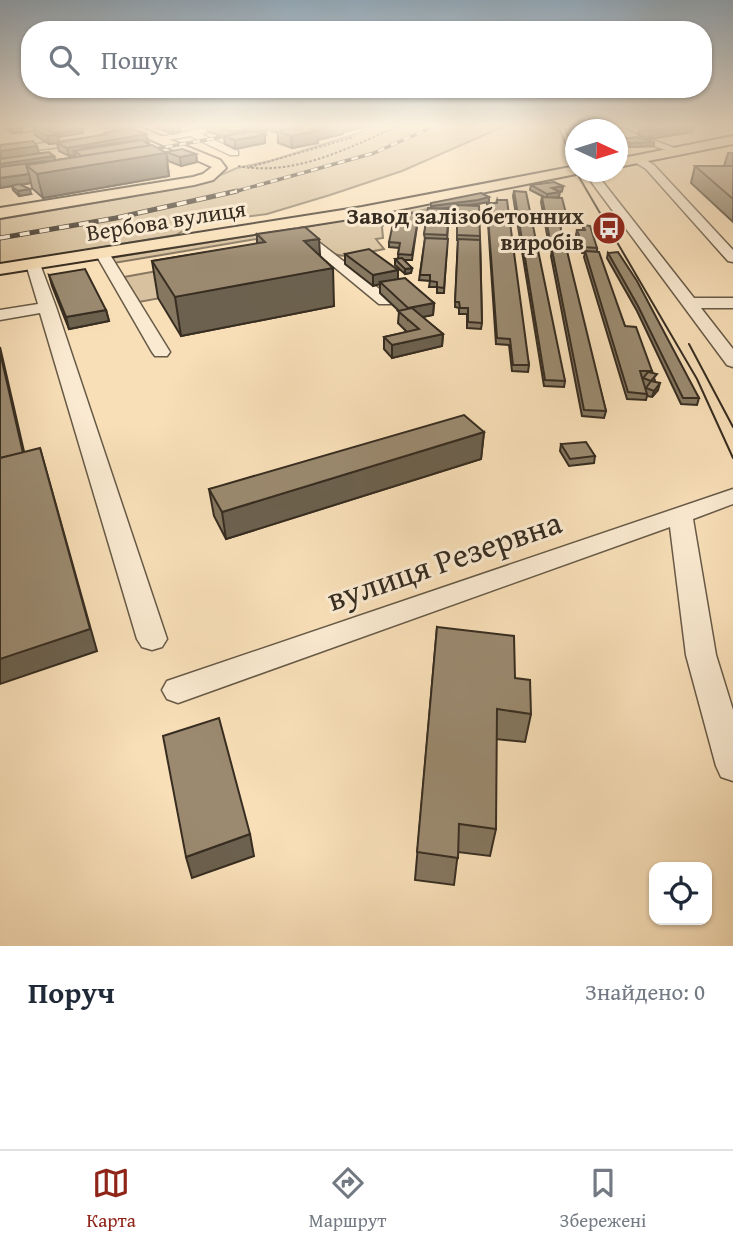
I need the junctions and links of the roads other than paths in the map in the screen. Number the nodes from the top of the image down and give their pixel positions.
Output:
1 (219, 169) edge
2 (652, 169) edge
3 (565, 172) edge
4 (565, 174) edge
5 (546, 176) junction
6 (598, 182) edge
7 (0, 213) edge
8 (289, 223) junction
9 (102, 253) junction
10 (733, 258) edge
11 (33, 264) junction
12 (0, 270) edge
13 (385, 301) dead end
14 (690, 303) junction
15 (733, 303) edge
16 (48, 307) junction
17 (0, 315) edge
18 (161, 352) dead end
19 (733, 360) edge
20 (733, 496) edge
21 (680, 514) junction
22 (152, 639) dead end
23 (178, 690) dead end
24 (733, 766) edge

1 - 7 main road
2 - 10 street
3 - 5 main road, Вербова вулиця
4 - 5 main road, Вербова вулиця
5 - 8 main road, Вербова вулиця
6 - 14 street
8 - 9 main road, Вербова вулиця
8 - 13 street
9 - 11 main road, Вербова вулиця
9 - 18 street
11 - 12 main road, Вербова вулиця
11 - 16 street
14 - 15 street
14 - 19 street
16 - 17 street
16 - 22 street
20 - 21 street, вулиця Резервна
21 - 23 street, вулиця Резервна
21 - 24 street

